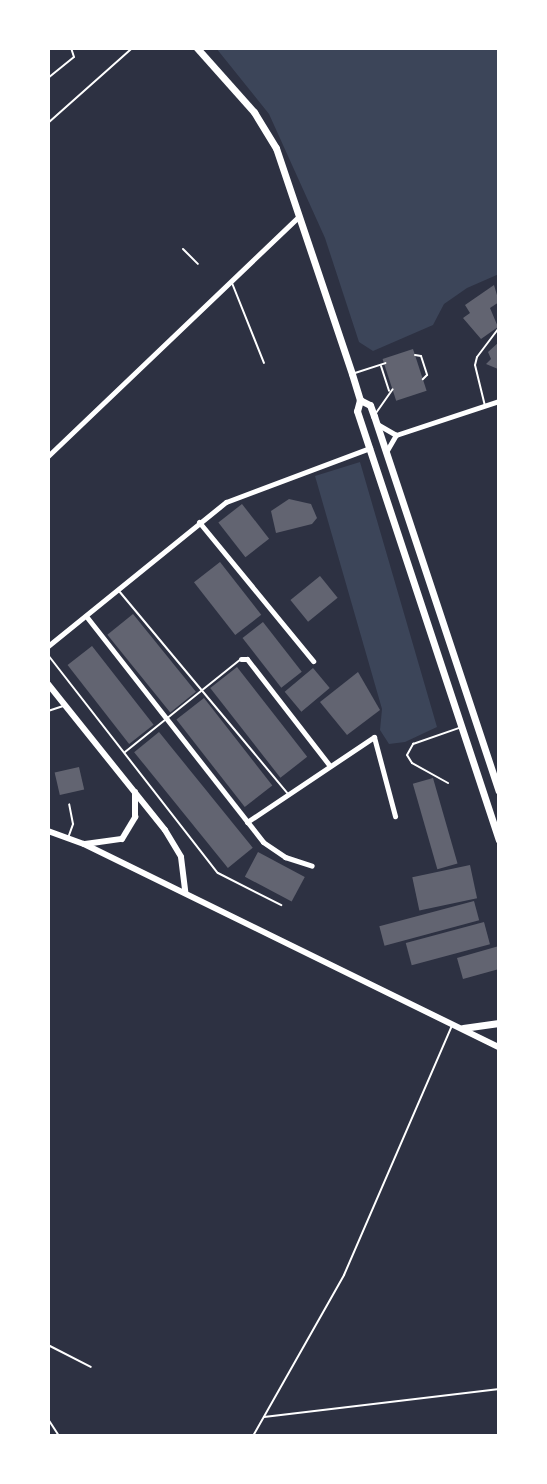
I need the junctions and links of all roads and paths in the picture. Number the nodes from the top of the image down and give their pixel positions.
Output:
1 (71, 48) edge
2 (197, 48) edge
3 (131, 49) edge
4 (48, 78) edge
5 (48, 123) edge
6 (297, 218) junction
7 (183, 249) dead end
8 (198, 264) dead end
9 (231, 281) junction
10 (499, 328) edge
11 (415, 355) dead end
12 (264, 363) dead end
13 (352, 374) junction
14 (423, 379) dead end
15 (393, 389) dead end
16 (389, 392) junction
17 (360, 400) junction
18 (499, 401) edge
19 (485, 406) junction
20 (374, 416) junction
21 (377, 424) junction
22 (396, 435) junction
23 (370, 448) junction
24 (386, 452) junction
25 (48, 456) edge
26 (199, 522) junction
27 (118, 589) junction
28 (86, 616) junction
29 (48, 646) edge
30 (48, 655) edge
31 (241, 659) joint
32 (313, 661) dead end
33 (48, 684) edge
34 (202, 690) junction
35 (65, 705) junction
36 (48, 711) edge
37 (165, 720) junction
38 (461, 727) junction
39 (125, 752) junction
40 (330, 766) junction
41 (448, 783) dead end
42 (135, 790) junction
43 (499, 791) edge
44 (288, 794) junction
45 (69, 804) dead end
46 (395, 816) dead end
47 (247, 822) junction
48 (48, 831) edge
49 (68, 838) junction
50 (499, 840) edge
51 (84, 844) junction
52 (312, 866) dead end
53 (185, 892) junction
54 (281, 905) dead end
55 (499, 1023) edge
56 (453, 1024) junction
57 (463, 1029) junction
58 (499, 1047) edge
59 (48, 1345) edge
60 (91, 1367) dead end
61 (499, 1389) edge
62 (264, 1417) junction
63 (48, 1419) edge
64 (59, 1436) edge
65 (253, 1436) edge

1 - 4 lane
2 - 6 main road
3 - 5 lane
6 - 9 street
6 - 13 main road
7 - 8 lane
9 - 12 lane
9 - 25 street
10 - 19 lane
11 - 14 lane
13 - 16 lane
13 - 17 main road
15 - 16 lane
16 - 20 lane
17 - 20 main road
17 - 23 main road
18 - 19 street
19 - 22 street
20 - 21 main road
21 - 22 street
21 - 24 main road
22 - 24 street
23 - 26 street
23 - 38 main road
24 - 43 main road
26 - 27 street
26 - 32 street
27 - 28 street
27 - 34 lane
28 - 29 street
28 - 37 street
30 - 39 lane
31 - 34 lane
31 - 40 street
33 - 35 street
34 - 37 lane
34 - 44 lane
35 - 36 lane
35 - 42 street
37 - 39 lane
37 - 47 street
38 - 41 lane
38 - 50 main road
39 - 54 lane
40 - 44 street
40 - 46 street
42 - 51 street
42 - 53 street
44 - 47 street
45 - 49 lane
47 - 52 street
48 - 49 street
49 - 51 street
51 - 53 street
53 - 56 street
55 - 57 main road
56 - 57 street
56 - 62 lane
57 - 58 street
59 - 60 lane
61 - 62 lane
62 - 65 lane
63 - 64 lane

